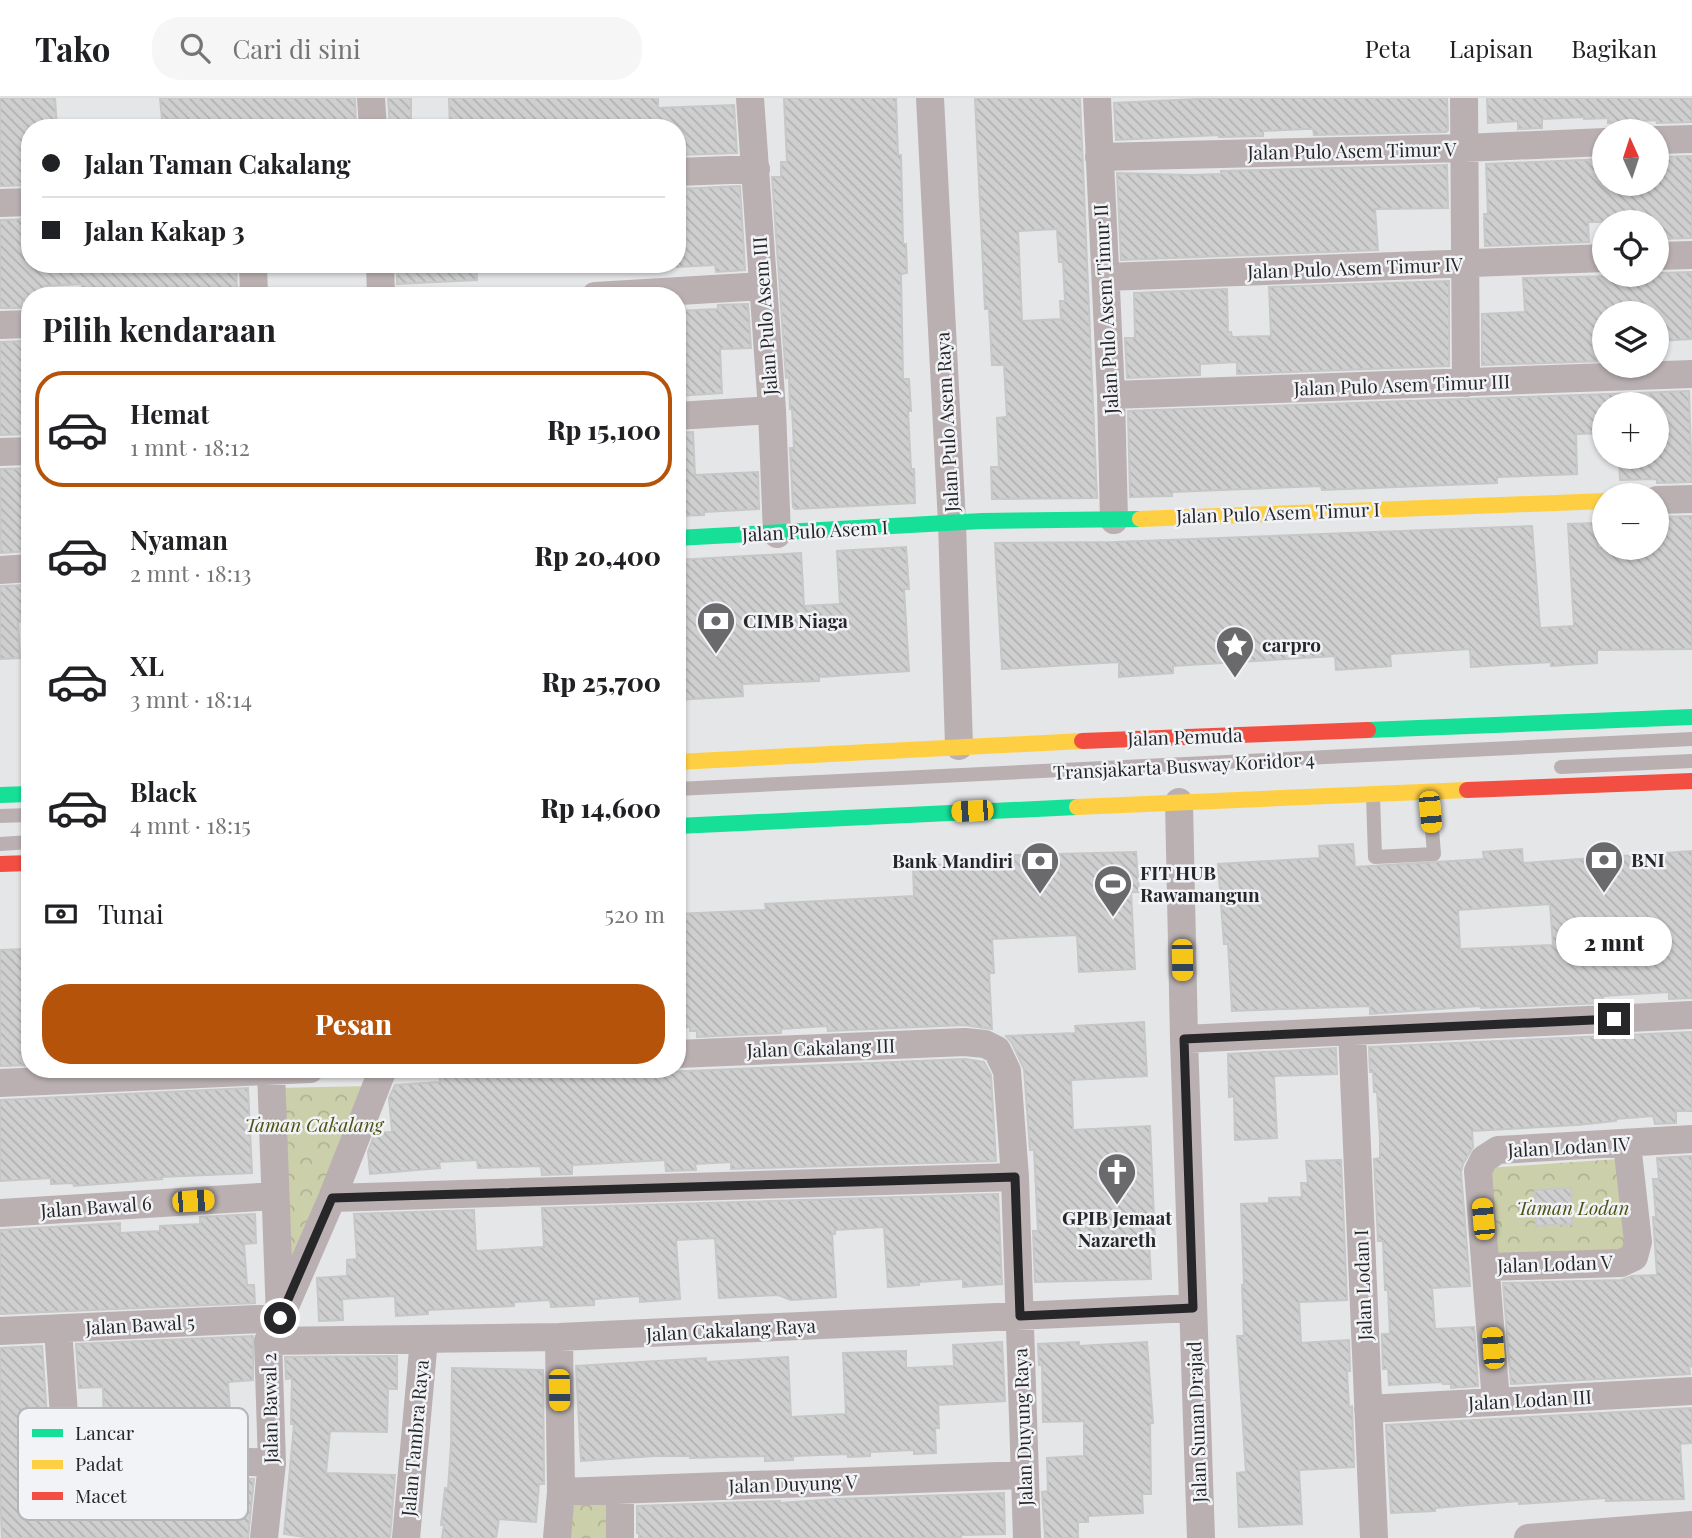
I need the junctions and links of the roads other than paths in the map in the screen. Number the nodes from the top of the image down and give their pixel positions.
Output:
1 (371, 98) edge
2 (750, 98) edge
3 (930, 98) edge
4 (1097, 98) edge
5 (1464, 98) edge
6 (372, 119) edge
7 (1692, 139) edge
8 (1670, 140) edge
9 (1592, 143) edge
10 (1464, 148) junction
11 (1098, 158) junction
12 (755, 169) junction
13 (686, 172) edge
14 (21, 202) edge
15 (0, 203) edge
16 (1692, 255) edge
17 (1669, 256) edge
18 (1592, 258) edge
19 (1465, 263) junction
20 (1106, 277) junction
21 (763, 286) junction
22 (686, 291) edge
23 (21, 325) edge
24 (0, 326) edge
25 (1692, 374) edge
26 (1466, 383) junction
27 (1111, 395) junction
28 (772, 410) junction
29 (686, 415) edge
30 (21, 452) edge
31 (0, 453) edge
32 (1692, 499) edge
33 (1669, 500) edge
34 (1592, 502) edge
35 (1114, 520) junction
36 (952, 523) junction
37 (777, 534) junction
38 (686, 538) edge
39 (21, 569) edge
40 (0, 570) edge
41 (1692, 717) edge
42 (1692, 739) edge
43 (959, 746) junction
44 (686, 761) edge
45 (1692, 761) edge
46 (1553, 768) dead end
47 (1692, 781) edge
48 (686, 789) edge
49 (1428, 792) junction
50 (21, 794) edge
51 (1373, 794) junction
52 (0, 795) edge
53 (1179, 802) junction
54 (21, 815) edge
55 (0, 816) edge
56 (686, 826) edge
57 (21, 843) edge
58 (0, 844) edge
59 (21, 863) edge
60 (0, 864) edge
61 (1692, 1015) edge
62 (1352, 1031) junction
63 (1184, 1039) junction
64 (686, 1054) edge
65 (113, 1078) edge
66 (271, 1078) edge
67 (379, 1078) edge
68 (0, 1083) edge
69 (1692, 1139) edge
70 (1627, 1144) junction
71 (1015, 1177) junction
72 (275, 1196) junction
73 (332, 1198) junction
74 (0, 1213) edge
75 (1487, 1267) junction
76 (1193, 1308) junction
77 (1020, 1316) junction
78 (58, 1329) junction
79 (274, 1330) junction
80 (0, 1331) edge
81 (559, 1337) junction
82 (424, 1339) junction
83 (1692, 1391) edge
84 (1496, 1402) junction
85 (63, 1408) edge
86 (1368, 1409) junction
87 (248, 1462) edge
88 (272, 1463) junction
89 (1025, 1475) junction
90 (620, 1491) junction
91 (561, 1492) junction
92 (1692, 1525) edge
93 (264, 1538) edge
94 (406, 1538) edge
95 (557, 1538) edge
96 (620, 1538) edge
97 (1027, 1538) edge
98 (1201, 1538) edge
99 (1374, 1538) edge
100 (1528, 1538) edge

1 - 6 street
2 - 12 street, Jalan Pulo Asem III
3 - 36 street, Jalan Pulo Asem Raya
4 - 11 street, Jalan Pulo Asem Timur II
5 - 10 street
7 - 8 street
9 - 10 street, Jalan Pulo Asem Timur V
10 - 11 street, Jalan Pulo Asem Timur V
10 - 19 street
11 - 20 street, Jalan Pulo Asem Timur II
12 - 13 street
12 - 21 street, Jalan Pulo Asem III
14 - 15 street
16 - 17 street
18 - 19 street, Jalan Pulo Asem Timur IV
19 - 20 street, Jalan Pulo Asem Timur IV
19 - 26 street
20 - 27 street, Jalan Pulo Asem Timur II
21 - 22 street
21 - 28 street, Jalan Pulo Asem III
23 - 24 street
25 - 26 street, Jalan Pulo Asem Timur III
26 - 27 street, Jalan Pulo Asem Timur III
27 - 35 street, Jalan Pulo Asem Timur II
28 - 29 street
28 - 37 street, Jalan Pulo Asem III
30 - 31 street
32 - 33 street
34 - 35 main road, Jalan Pulo Asem Timur I
35 - 36 main road, Jalan Pulo Asem Timur I
36 - 37 main road, Jalan Pulo Asem I
36 - 43 street, Jalan Pulo Asem Raya
37 - 38 main road, Jalan Pulo Asem I
39 - 40 street
41 - 43 main road, Jalan Pemuda
42 - 48 lane, Transjakarta Busway Koridor 4
43 - 44 main road, Jalan Pemuda
45 - 46 lane
47 - 49 main road
49 - 51 main road
49 - 51 lane
50 - 52 main road
51 - 53 main road
53 - 56 main road
53 - 63 street, Jalan Sunan Drajad
54 - 55 lane
57 - 58 lane
59 - 60 main road
61 - 62 street
62 - 63 street
62 - 86 street, Jalan Lodan I
63 - 76 street, Jalan Sunan Drajad
64 - 71 street, Jalan Cakalang III
65 - 68 street
66 - 72 street, Jalan Bawal 2
67 - 73 street
69 - 70 street, Jalan Lodan IV
70 - 75 street, Jalan Lodan IV
70 - 75 street, Jalan Lodan V
71 - 73 street
71 - 77 street, Jalan Duyung Raya
72 - 74 street, Jalan Bawal 6
72 - 79 street, Jalan Bawal 2
73 - 79 street
75 - 84 street, Jalan Lodan IV
76 - 77 street, Jalan Cakalang Raya
76 - 98 street, Jalan Sunan Drajad
77 - 81 street, Jalan Cakalang Raya
77 - 89 street, Jalan Duyung Raya
78 - 79 street, Jalan Bawal 5
78 - 80 street, Jalan Bawal 5
78 - 85 street
79 - 82 street, Jalan Cakalang Raya
79 - 88 street, Jalan Bawal 2
81 - 82 street, Jalan Cakalang Raya
81 - 91 street
82 - 94 street, Jalan Tambra Raya
83 - 84 street, Jalan Lodan III
84 - 86 street, Jalan Lodan III
86 - 99 street, Jalan Lodan I
87 - 88 street
88 - 93 street, Jalan Bawal 2
89 - 90 street, Jalan Duyung V
89 - 97 street, Jalan Duyung Raya
90 - 91 street, Jalan Duyung V
90 - 96 street
91 - 95 street
92 - 100 street

